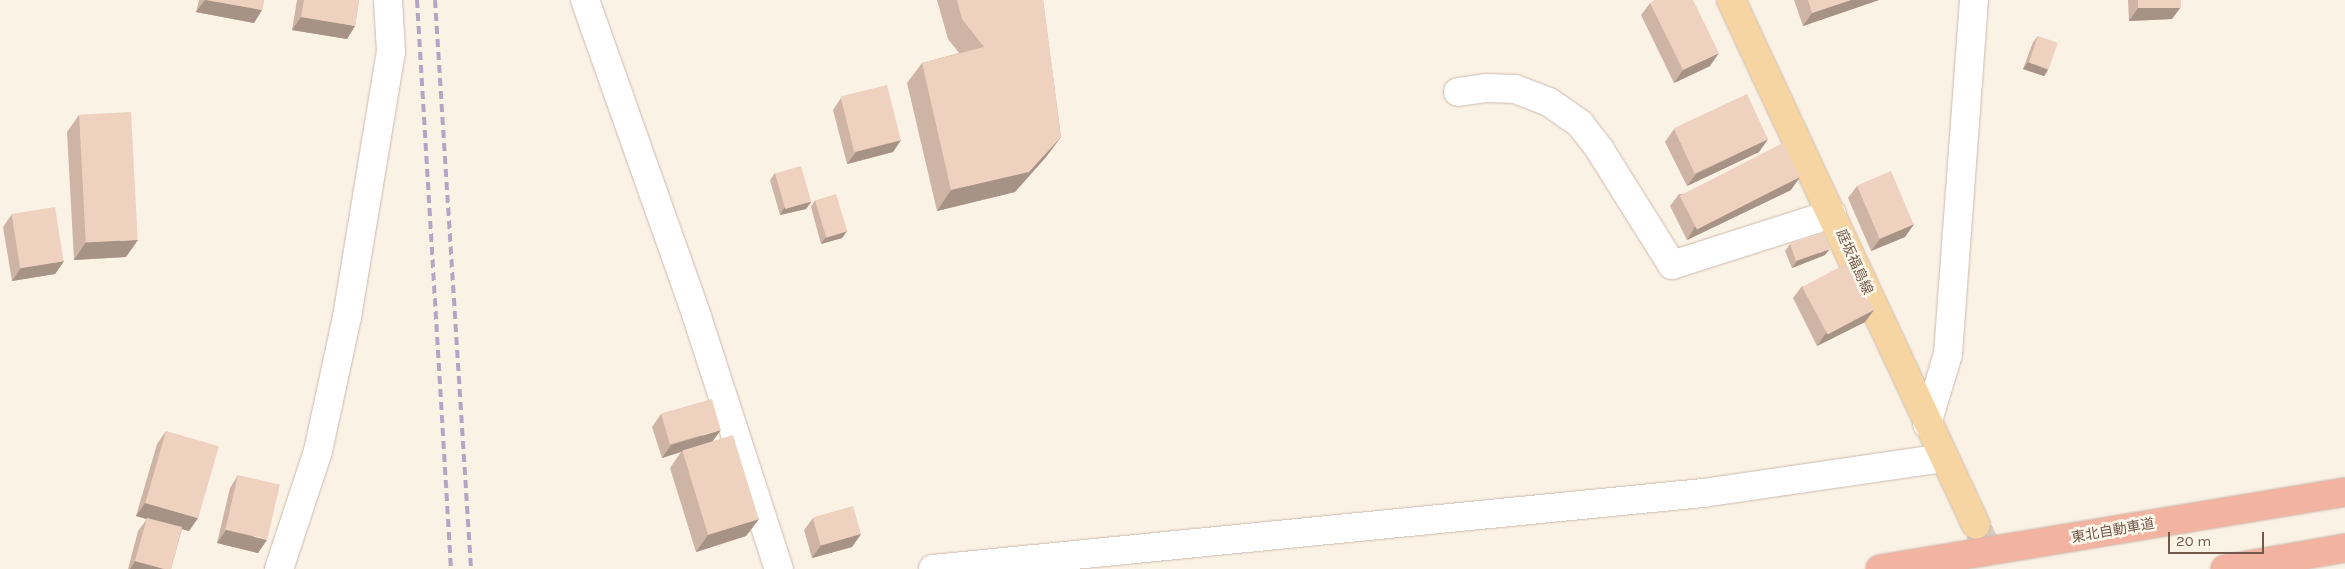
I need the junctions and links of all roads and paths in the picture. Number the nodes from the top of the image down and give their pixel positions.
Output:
1 (388, 0) edge
2 (584, 0) edge
3 (1731, 0) edge
4 (1974, 0) edge
5 (1458, 92) dead end
6 (1832, 214) junction
7 (1927, 424) junction
8 (1944, 458) junction
9 (2345, 492) edge
10 (1976, 525) tunnel mouth
11 (2345, 548) edge
12 (279, 569) edge
13 (779, 569) edge
14 (933, 569) edge
15 (1880, 569) edge
16 (2225, 569) edge

1 - 12 street
2 - 13 street
3 - 6 main road, 庭坂福島線
4 - 7 street
5 - 6 street
6 - 7 main road, 庭坂福島線
7 - 8 main road, 庭坂福島線
8 - 10 main road, 庭坂福島線
8 - 14 street
9 - 15 highway, 東北自動車道
11 - 16 highway

